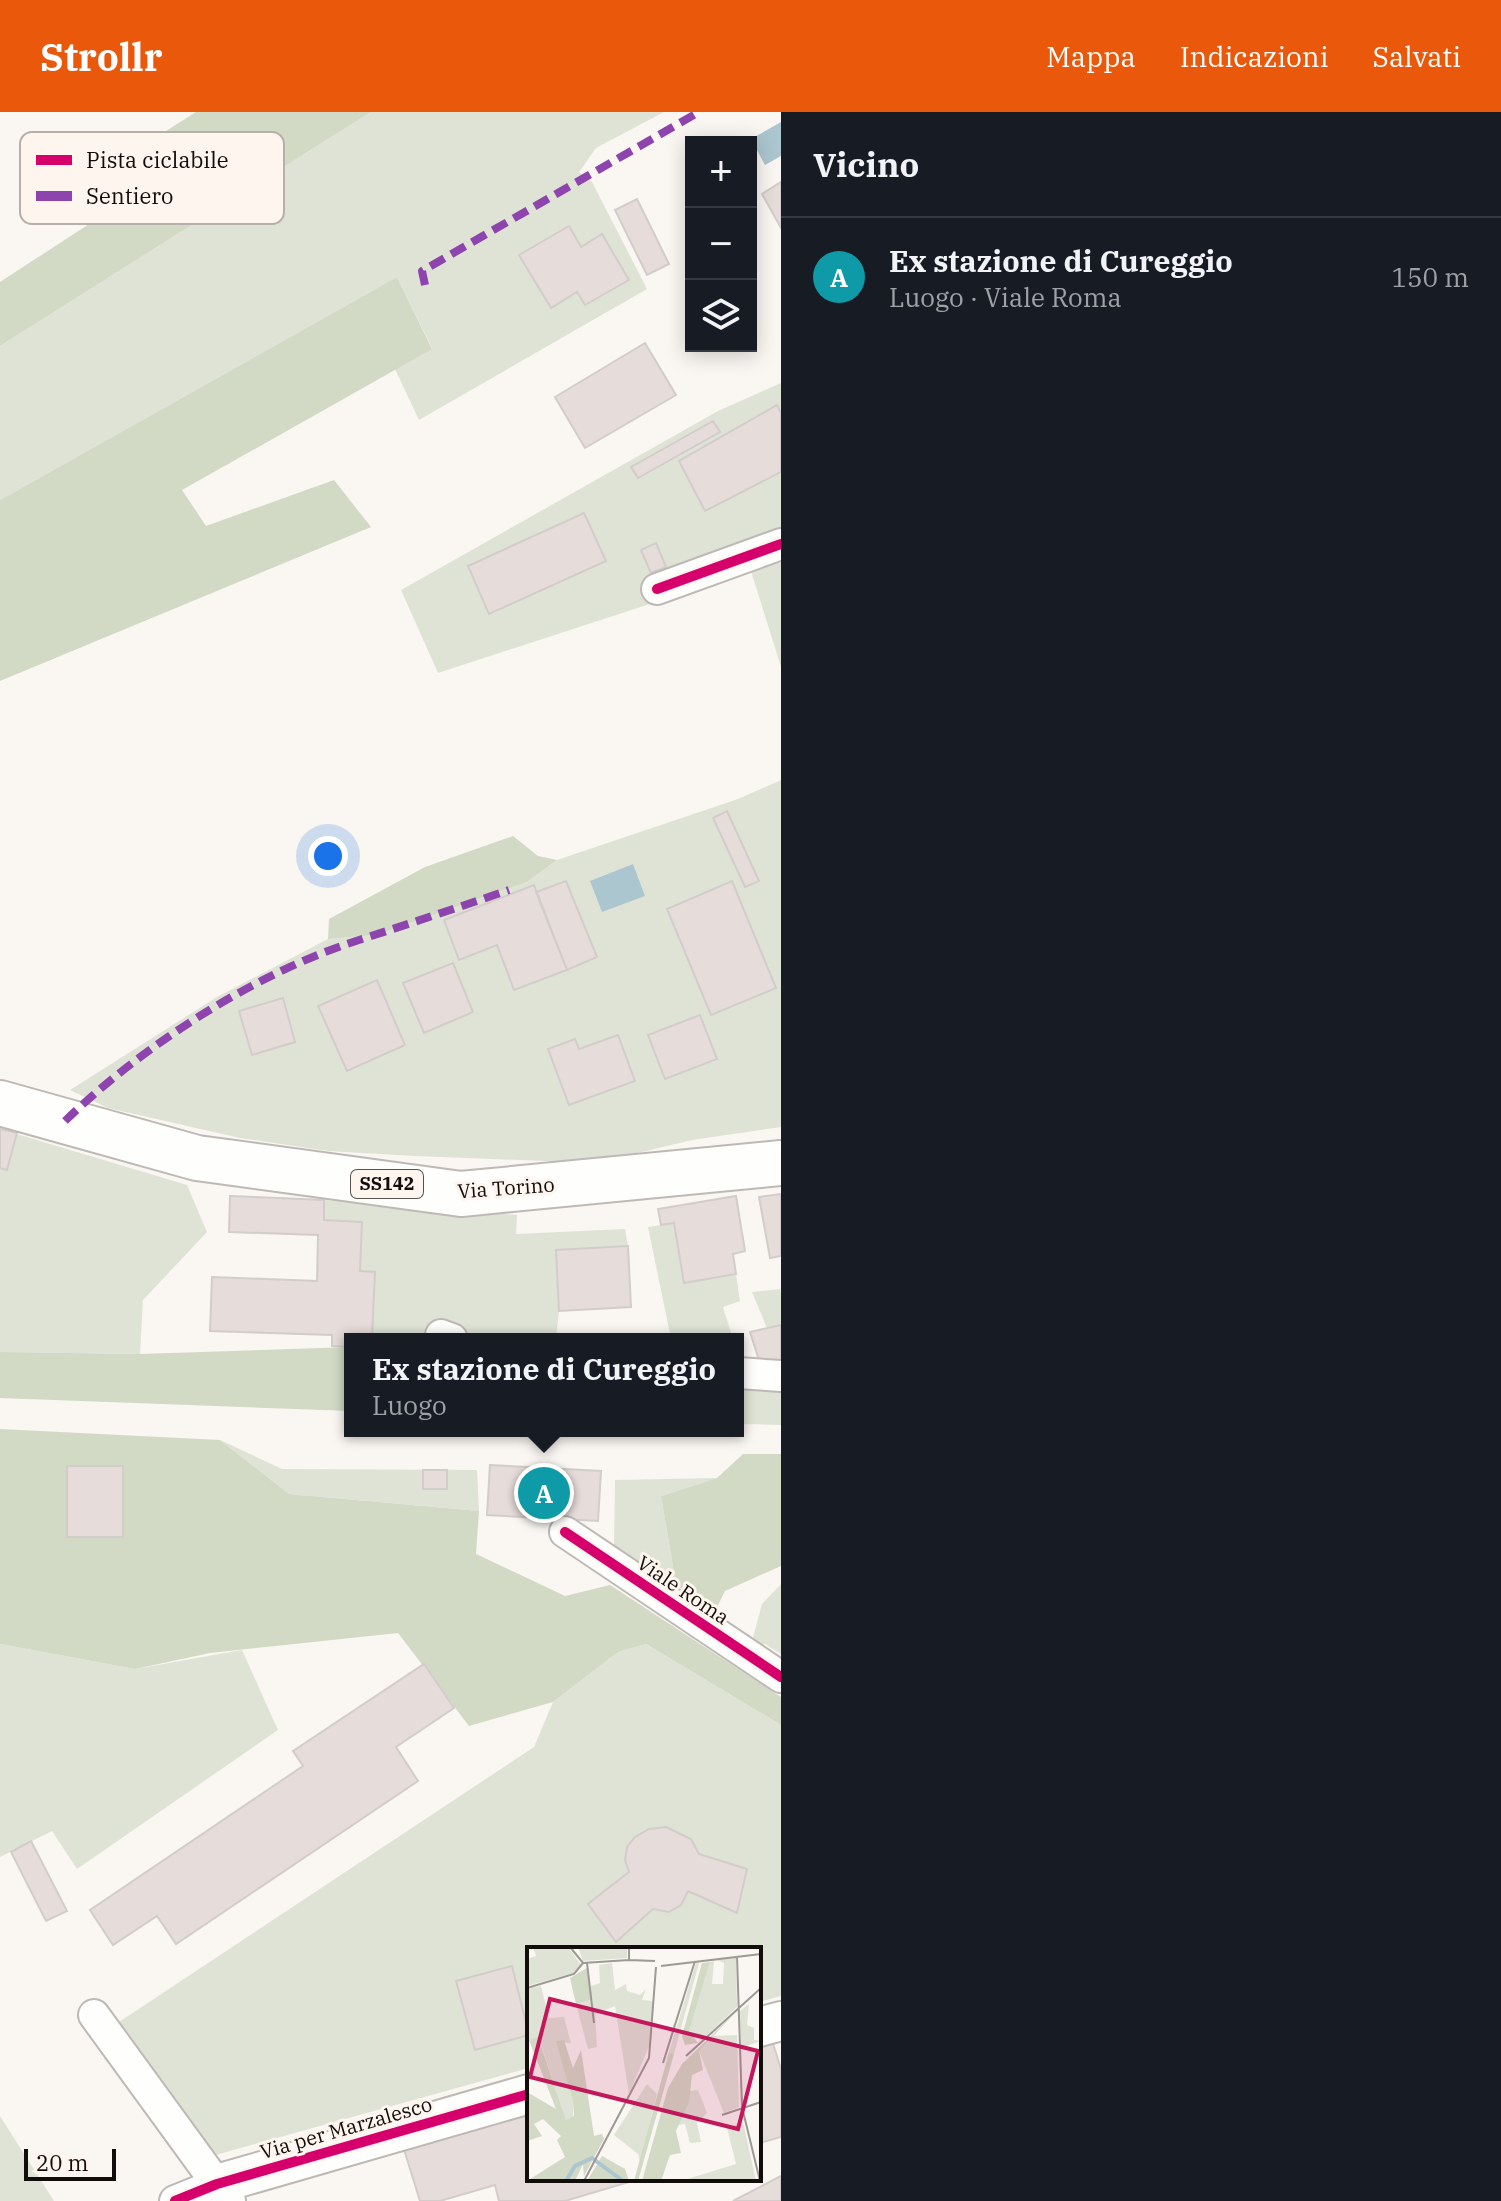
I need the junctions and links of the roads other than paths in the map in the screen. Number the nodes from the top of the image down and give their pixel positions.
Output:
1 (781, 544) edge
2 (657, 589) dead end
3 (0, 1103) edge
4 (781, 1163) edge
5 (744, 1373) edge
6 (781, 1376) edge
7 (565, 1532) dead end
8 (781, 1677) edge
9 (94, 2015) dead end
10 (781, 2021) edge
11 (761, 2026) edge
12 (527, 2095) edge
13 (221, 2192) edge
14 (175, 2201) edge

1 - 2 street
3 - 4 main road, Via Torino / SS142
5 - 6 street
7 - 8 street, Viale Roma
9 - 13 street
10 - 11 street
12 - 13 street, Via per Marzalesco
13 - 14 street, Via per Marzalesco

